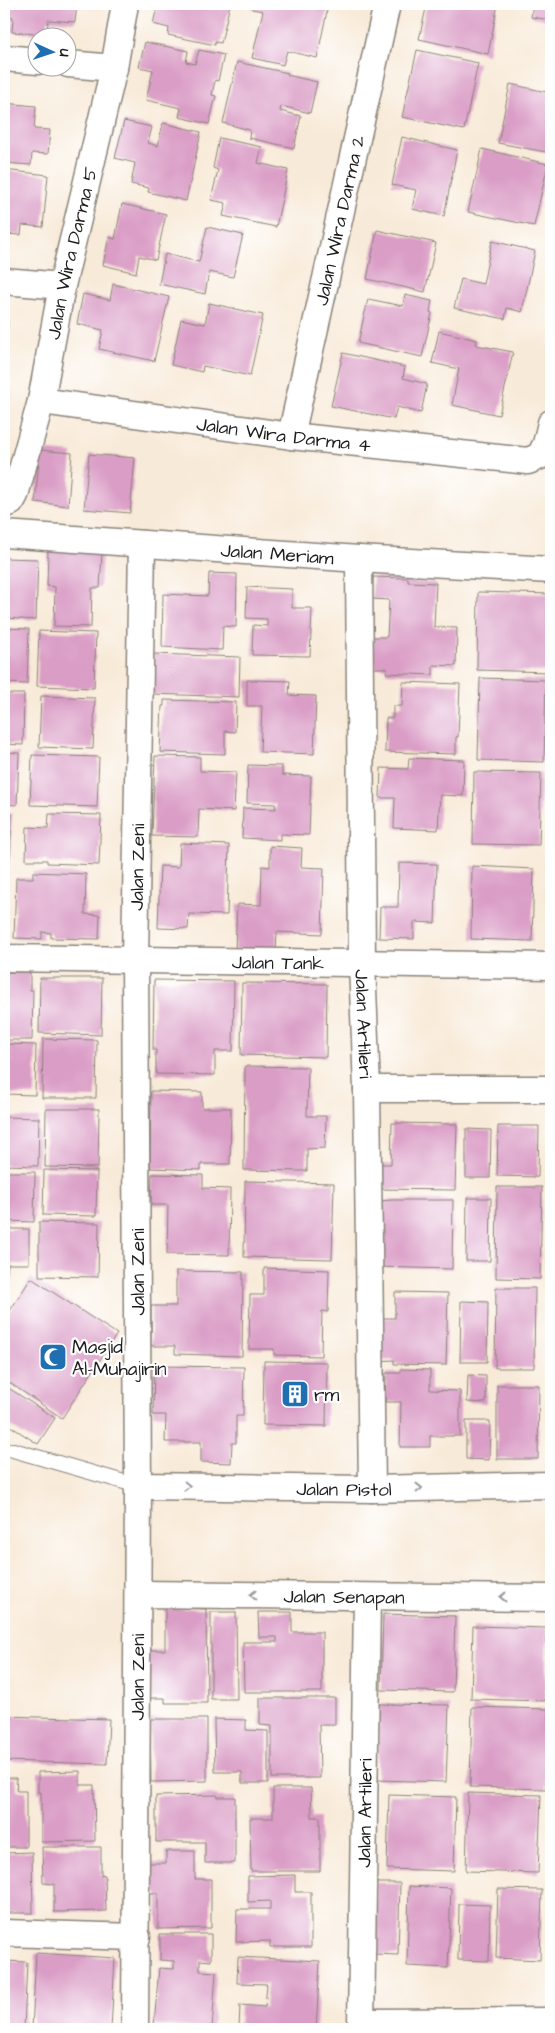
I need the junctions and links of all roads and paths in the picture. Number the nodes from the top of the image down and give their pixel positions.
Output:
1 (125, 4) edge
2 (387, 4) edge
3 (4, 58) edge
4 (28, 60) edge
5 (78, 65) edge
6 (114, 68) junction
7 (4, 281) edge
8 (62, 286) junction
9 (41, 401) junction
10 (551, 423) edge
11 (291, 436) junction
12 (8, 503) edge
13 (4, 534) edge
14 (142, 544) junction
15 (359, 559) junction
16 (551, 570) edge
17 (4, 958) edge
18 (135, 960) junction
19 (362, 964) junction
20 (551, 966) edge
21 (366, 1089) junction
22 (551, 1089) edge
23 (13, 1450) dead end
24 (551, 1485) edge
25 (138, 1486) junction
26 (372, 1488) junction
27 (138, 1594) junction
28 (367, 1597) junction
29 (551, 1598) edge
30 (4, 1933) edge
31 (137, 1937) junction
32 (551, 2021) edge
33 (361, 2025) edge
34 (136, 2029) edge

1 - 6 street, Jalan Wira Darma 5
2 - 11 street, Jalan Wira Darma 2
3 - 4 street
5 - 6 street
6 - 8 street, Jalan Wira Darma 5
7 - 8 street
8 - 9 street, Jalan Wira Darma 5
9 - 11 street, Jalan Wira Darma 4
9 - 12 street, Jalan Wira Darma 5
10 - 11 street, Jalan Wira Darma 4
13 - 14 street, Jalan Meriam
14 - 15 street, Jalan Meriam
14 - 18 street, Jalan Zeni
15 - 16 street, Jalan Meriam
15 - 19 street, Jalan Artileri
17 - 18 street, Jalan Tank
18 - 19 street, Jalan Tank
18 - 25 street, Jalan Zeni
19 - 20 street, Jalan Tank
19 - 21 street, Jalan Artileri
21 - 22 street
21 - 26 street, Jalan Artileri
23 - 25 lane
26 -> 24 street, Jalan Pistol
25 -> 26 street, Jalan Pistol
25 - 27 street, Jalan Zeni
28 -> 27 street, Jalan Senapan
27 - 31 street, Jalan Zeni
29 -> 28 street, Jalan Senapan
28 - 33 street, Jalan Artileri
30 - 31 street
31 - 34 street, Jalan Zeni
32 - 33 street

